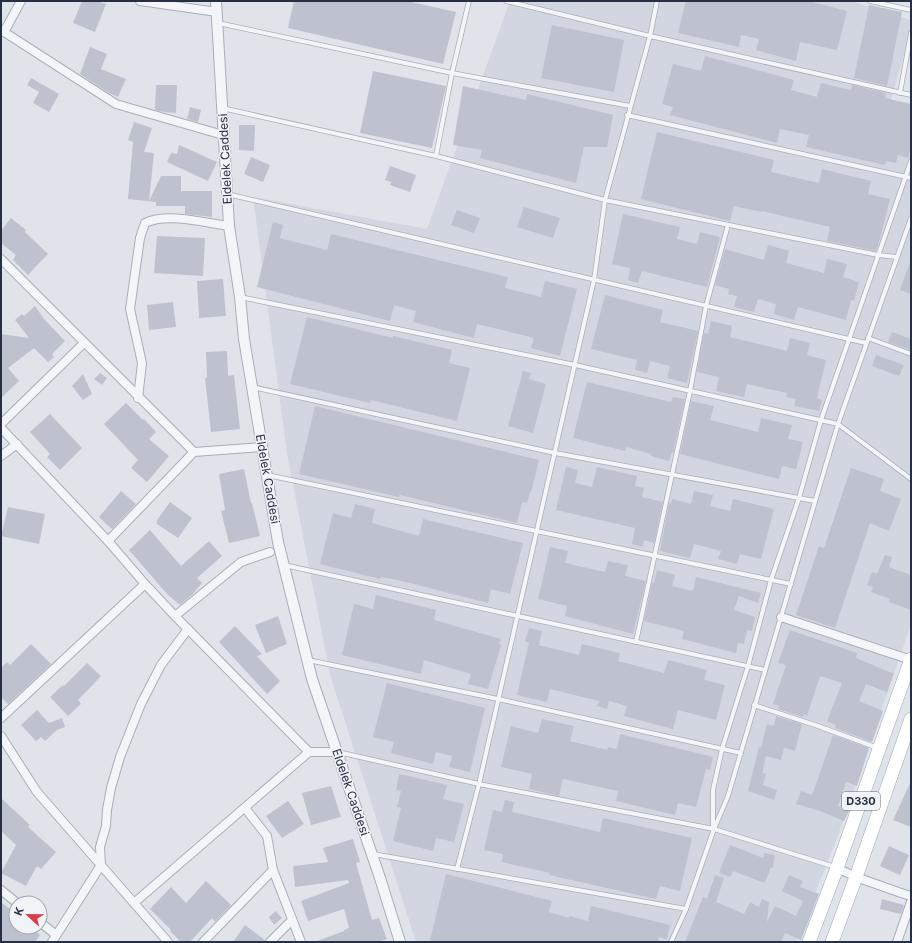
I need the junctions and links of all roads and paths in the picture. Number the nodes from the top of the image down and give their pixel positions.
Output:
1 (21, 1) edge
2 (140, 1) edge
3 (216, 1) edge
4 (469, 1) edge
5 (506, 1) edge
6 (657, 1) edge
7 (870, 1) edge
8 (911, 10) edge
9 (216, 12) junction
10 (217, 23) junction
11 (2, 31) edge
12 (911, 33) edge
13 (650, 36) junction
14 (452, 73) junction
15 (900, 93) junction
16 (911, 95) edge
17 (630, 106) junction
18 (222, 108) junction
19 (627, 116) junction
20 (224, 135) junction
21 (436, 156) junction
22 (911, 161) edge
23 (905, 177) junction
24 (911, 178) edge
25 (227, 194) junction
26 (604, 200) junction
27 (911, 218) edge
28 (728, 225) junction
29 (229, 226) junction
30 (878, 255) junction
31 (897, 257) junction
32 (1, 259) edge
33 (594, 280) junction
34 (240, 297) junction
35 (706, 306) junction
36 (868, 338) junction
37 (848, 339) junction
38 (84, 342) junction
39 (866, 343) junction
40 (911, 354) edge
41 (575, 365) junction
42 (252, 387) junction
43 (690, 391) junction
44 (138, 398) junction
45 (821, 420) junction
46 (1, 424) edge
47 (838, 424) junction
48 (1, 428) edge
49 (17, 444) junction
50 (262, 447) junction
51 (194, 452) junction
52 (555, 453) junction
53 (1, 456) edge
54 (267, 475) junction
55 (671, 475) junction
56 (911, 479) edge
57 (799, 498) junction
58 (815, 501) junction
59 (537, 531) junction
60 (108, 541) junction
61 (270, 552) dead end
62 (655, 556) junction
63 (284, 565) junction
64 (771, 580) junction
65 (144, 584) junction
66 (790, 584) junction
67 (175, 616) junction
68 (517, 616) junction
69 (781, 617) junction
70 (188, 629) junction
71 (636, 642) junction
72 (911, 659) edge
73 (308, 660) junction
74 (748, 666) junction
75 (765, 670) junction
76 (498, 699) junction
77 (754, 705) junction
78 (1, 718) edge
79 (911, 719) edge
80 (1, 736) edge
81 (722, 749) junction
82 (880, 749) junction
83 (309, 752) junction
84 (338, 752) junction
85 (741, 753) junction
86 (479, 784) junction
87 (245, 808) junction
88 (714, 829) junction
89 (372, 854) junction
90 (101, 865) junction
91 (837, 868) junction
92 (457, 869) junction
93 (273, 870) junction
94 (856, 877) junction
95 (911, 896) edge
96 (911, 902) edge
97 (134, 903) junction
98 (686, 910) junction
99 (292, 920) junction
100 (54, 939) edge
101 (168, 942) edge
102 (203, 942) edge
103 (270, 942) edge
104 (301, 942) edge
105 (400, 942) edge
106 (671, 942) edge
107 (809, 942) edge
108 (832, 942) edge
109 (897, 942) edge

1 - 11 street
2 - 9 street
3 - 9 street, Eldelek Caddesi
4 - 14 lane
5 - 13 lane
6 - 13 lane
7 - 8 lane
9 - 10 street, Eldelek Caddesi
10 - 14 lane
10 - 18 street, Eldelek Caddesi
11 - 20 street
12 - 15 lane
13 - 15 lane
13 - 17 lane
14 - 17 lane
14 - 21 lane
15 - 16 lane
17 - 19 lane
18 - 20 street, Eldelek Caddesi
18 - 21 lane
19 - 23 lane
19 - 26 lane
20 - 25 street, Eldelek Caddesi
21 - 26 lane
22 - 23 lane
23 - 24 lane
23 - 30 lane
25 - 29 street, Eldelek Caddesi
25 - 33 lane
26 - 28 lane
26 - 33 lane
27 - 31 lane
28 - 30 lane
28 - 35 lane
29 - 34 street, Eldelek Caddesi
29 - 44 street
30 - 31 lane
30 - 37 lane
31 - 36 lane
32 - 38 street
33 - 35 lane
33 - 41 lane
34 - 41 lane
34 - 42 street, Eldelek Caddesi
35 - 37 lane
35 - 43 lane
36 - 39 lane
36 - 40 lane
37 - 39 lane
37 - 45 lane
38 - 44 street
38 - 46 street
39 - 47 lane
41 - 43 lane
41 - 52 lane
42 - 50 street, Eldelek Caddesi
42 - 52 lane
43 - 45 lane
43 - 55 lane
44 - 51 street
45 - 47 lane
45 - 57 lane
47 - 56 lane
47 - 58 lane
48 - 49 street
49 - 53 street
49 - 60 street
50 - 51 street
50 - 54 street, Eldelek Caddesi
51 - 60 street
52 - 55 lane
52 - 59 lane
54 - 59 lane
54 - 63 street, Eldelek Caddesi
55 - 57 lane
55 - 62 lane
57 - 58 lane
57 - 64 lane
58 - 66 lane
59 - 62 lane
59 - 68 lane
60 - 65 street
61 - 67 street
62 - 64 lane
62 - 71 lane
63 - 68 lane
63 - 73 street, Eldelek Caddesi
64 - 66 lane
64 - 74 lane
65 - 67 street
65 - 78 street
66 - 69 lane
67 - 70 street
68 - 71 lane
68 - 76 lane
69 - 72 street
69 - 75 lane
70 - 83 street
70 - 90 street
71 - 74 lane
72 - 82 main road, D330
73 - 76 lane
73 - 84 street, Eldelek Caddesi
74 - 75 lane
74 - 81 lane
75 - 77 lane
76 - 81 lane
76 - 86 lane
77 - 82 lane
77 - 85 lane
79 - 94 main road, D330
80 - 90 street
81 - 85 lane
81 - 88 lane
82 - 91 main road, D330
83 - 84 street
83 - 87 street
84 - 86 lane
84 - 89 street, Eldelek Caddesi
85 - 88 lane
86 - 88 lane
86 - 92 lane
87 - 93 street
87 - 97 street
88 - 91 lane
88 - 98 lane
89 - 92 lane
89 - 105 street, Eldelek Caddesi
90 - 97 street
90 - 100 street
91 - 94 street
91 - 107 main road, D330
92 - 98 lane
93 - 99 street
93 - 102 street
94 - 95 street
94 - 108 main road, D330
96 - 109 street
97 - 101 street
98 - 106 lane
99 - 103 street
99 - 104 street

